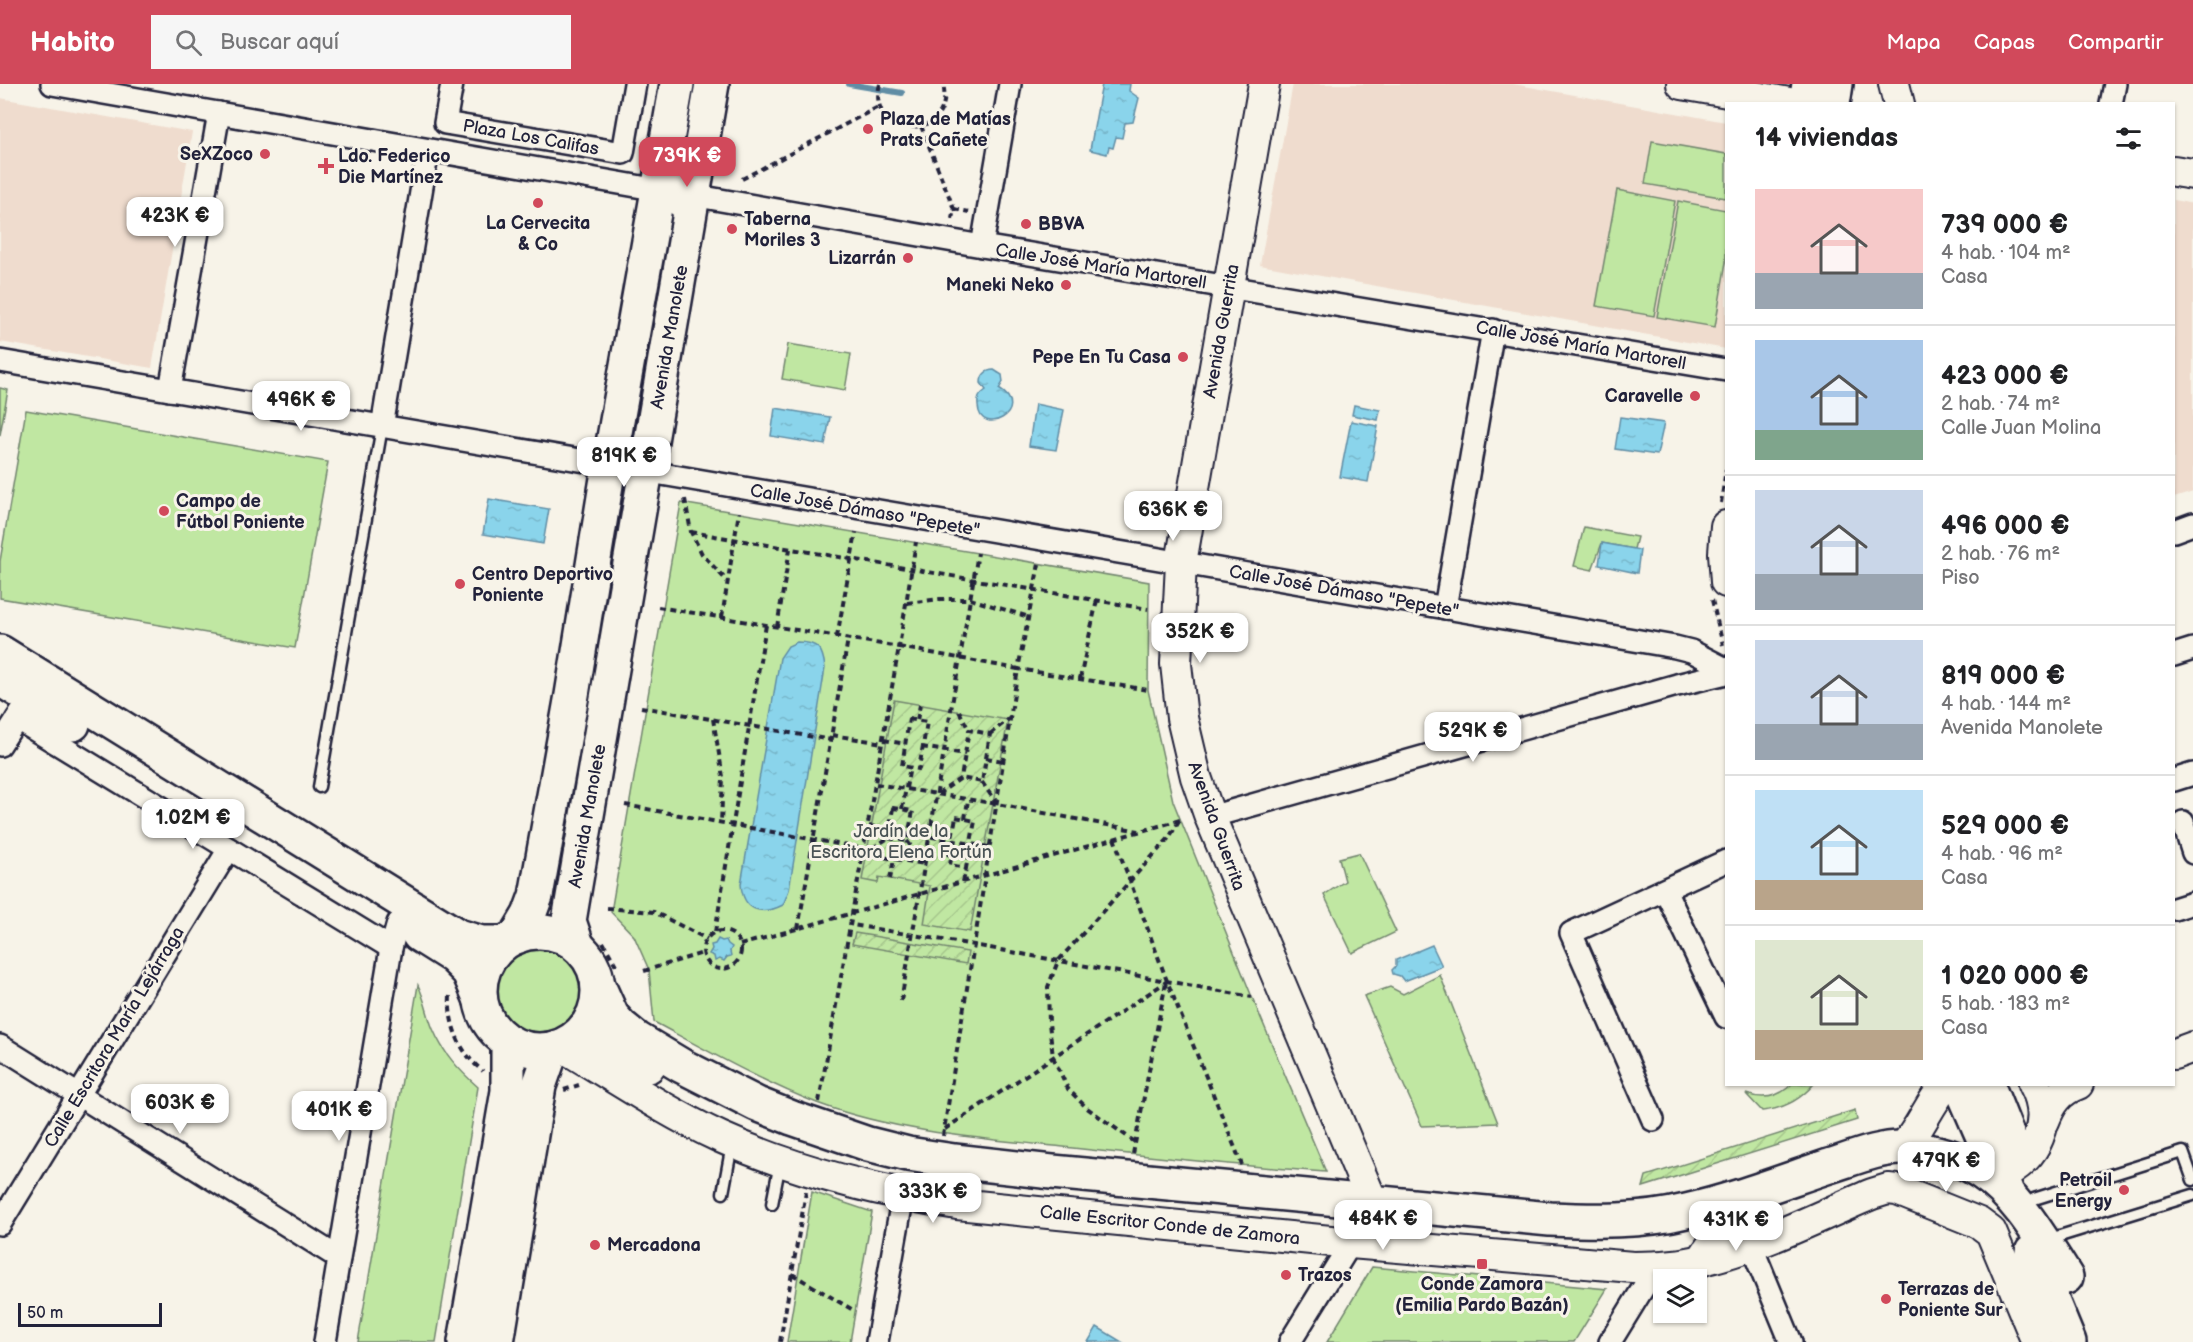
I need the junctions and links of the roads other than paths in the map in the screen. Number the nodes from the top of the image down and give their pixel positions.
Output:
1 (52, 84) edge
2 (452, 84) edge
3 (635, 84) edge
4 (677, 84) edge
5 (712, 84) edge
6 (1010, 84) edge
7 (1264, 84) edge
8 (1682, 84) edge
9 (1809, 84) edge
10 (1836, 84) edge
11 (1894, 84) edge
12 (2115, 84) edge
13 (1784, 102) edge
14 (1806, 102) edge
15 (1833, 102) edge
16 (1898, 102) edge
17 (2111, 102) edge
18 (219, 113) junction
19 (428, 150) junction
20 (2175, 171) edge
21 (2193, 174) edge
22 (661, 180) junction
23 (691, 205) junction
24 (982, 246) junction
25 (1229, 287) junction
26 (1493, 330) junction
27 (0, 361) edge
28 (1725, 370) edge
29 (170, 390) junction
30 (382, 427) junction
31 (609, 466) junction
32 (646, 472) junction
33 (2193, 524) edge
34 (2175, 531) edge
35 (1725, 540) edge
36 (1181, 563) junction
37 (1725, 568) edge
38 (1445, 608) junction
39 (2193, 649) edge
40 (1691, 651) junction
41 (1725, 651) edge
42 (2175, 655) edge
43 (1725, 670) edge
44 (1725, 671) edge
45 (14, 683) edge
46 (0, 745) edge
47 (2193, 774) edge
48 (2175, 780) edge
49 (319, 788) dead end
50 (1210, 816) junction
51 (2183, 822) dead end
52 (229, 849) junction
53 (2193, 853) edge
54 (1725, 861) edge
55 (1665, 890) junction
56 (2193, 903) edge
57 (2175, 909) edge
58 (394, 936) junction
59 (510, 940) junction
60 (588, 941) junction
61 (608, 980) junction
62 (465, 995) junction
63 (1725, 1015) edge
64 (508, 1042) junction
65 (0, 1046) edge
66 (562, 1046) junction
67 (2193, 1047) edge
68 (2175, 1054) edge
69 (1987, 1086) edge
70 (2035, 1086) edge
71 (2064, 1086) edge
72 (1942, 1088) edge
73 (78, 1095) junction
74 (1653, 1120) dead end
75 (2044, 1121) junction
76 (733, 1142) junction
77 (1895, 1157) junction
78 (781, 1160) junction
79 (2193, 1180) edge
80 (2010, 1182) junction
81 (723, 1193) dead end
82 (903, 1195) junction
83 (2193, 1195) edge
84 (772, 1204) dead end
85 (1379, 1211) junction
86 (1731, 1217) junction
87 (0, 1224) edge
88 (1351, 1243) junction
89 (1751, 1245) junction
90 (2026, 1247) junction
91 (1413, 1248) junction
92 (339, 1258) junction
93 (1701, 1261) junction
94 (1656, 1267) junction
95 (2066, 1277) junction
96 (325, 1342) edge
97 (465, 1342) edge
98 (496, 1342) edge
99 (877, 1342) edge
100 (1290, 1342) edge
101 (1610, 1342) edge
102 (1791, 1342) edge
103 (2037, 1342) edge
104 (2068, 1342) edge
105 (2090, 1342) edge

1 - 18 street, Calle José María Martorell
2 - 3 street, Plaza Los Califas
4 - 22 main road, Avenida Manolete
5 - 23 main road, Avenida Manolete
6 - 24 street
7 - 25 street, Avenida Guerrita
8 - 13 street
9 - 14 main road
10 - 15 main road
11 - 16 street
12 - 17 street
18 - 19 street, Calle José María Martorell
18 - 29 street
19 - 22 street, Calle José María Martorell
19 - 30 street
20 - 21 street
22 - 23 street, Calle José María Martorell
22 - 31 main road, Avenida Manolete
23 - 24 street, Calle José María Martorell
23 - 32 main road, Avenida Manolete
24 - 25 street, Calle José María Martorell
25 - 26 street, Calle José María Martorell
25 - 36 street, Avenida Guerrita
26 - 28 street, Calle José María Martorell
26 - 38 street
27 - 29 street, Calle José Dámaso "Pepete"
29 - 30 street, Calle José Dámaso "Pepete"
30 - 31 street, Calle José Dámaso "Pepete"
30 - 49 lane
31 - 32 street, Calle José Dámaso "Pepete"
31 - 59 main road, Avenida Manolete
32 - 36 street, Calle José Dámaso "Pepete"
32 - 60 main road, Avenida Manolete
33 - 34 street
35 - 37 street
36 - 38 street, Calle José Dámaso "Pepete"
36 - 50 street, Avenida Guerrita
38 - 40 street, Calle José Dámaso "Pepete"
39 - 42 street
40 - 41 street
40 - 43 street, Calle José Dámaso "Pepete"
44 - 50 street
45 - 46 street
45 - 52 street
45 - 58 main road
45 - 59 main road
47 - 48 street
50 - 85 street, Avenida Guerrita
51 - 53 street
52 - 58 street
52 - 73 street, Calle Escritora María Lejárraga
54 - 55 street
55 - 63 street
55 - 74 street
56 - 57 street
58 - 62 main road
58 - 92 street
59 - 60 main road
59 - 62 main road
60 - 61 main road
61 - 66 main road
61 - 85 main road, Calle Escritor Conde de Zamora
62 - 64 main road
64 - 66 main road
64 - 97 main road
65 - 73 street
66 - 76 street, Calle Escritor Conde de Zamora
66 - 85 main road, Calle Escritor Conde de Zamora
66 - 98 main road
67 - 68 street
69 - 80 main road
70 - 75 street
71 - 75 street
72 - 77 street
72 - 80 main road
73 - 87 street, Calle Escritora María Lejárraga
73 - 92 street
75 - 80 street
76 - 78 street, Calle Escritor Conde de Zamora
76 - 81 lane
77 - 80 main road
77 - 85 main road, Calle Escritor Conde de Zamora
77 - 86 main road, Calle Escritor Conde de Zamora
77 - 90 main road
78 - 82 street, Calle Escritor Conde de Zamora
78 - 84 lane
79 - 80 lane
80 - 90 main road
80 - 95 main road
82 - 88 street, Calle Escritor Conde de Zamora
82 - 99 street
83 - 90 lane
85 - 86 main road, Calle Escritor Conde de Zamora
85 - 91 street
86 - 93 street
88 - 91 street, Calle Escritor Conde de Zamora
88 - 100 street
89 - 90 street, Calle Escritor Conde de Zamora
89 - 93 street, Calle Escritor Conde de Zamora
89 - 102 street
90 - 95 main road
90 - 103 street, Calle Escritor Conde de Zamora
90 - 104 main road
91 - 94 street, Calle Escritor Conde de Zamora
92 - 96 street
93 - 94 street, Calle Escritor Conde de Zamora
94 - 101 street
95 - 105 main road

